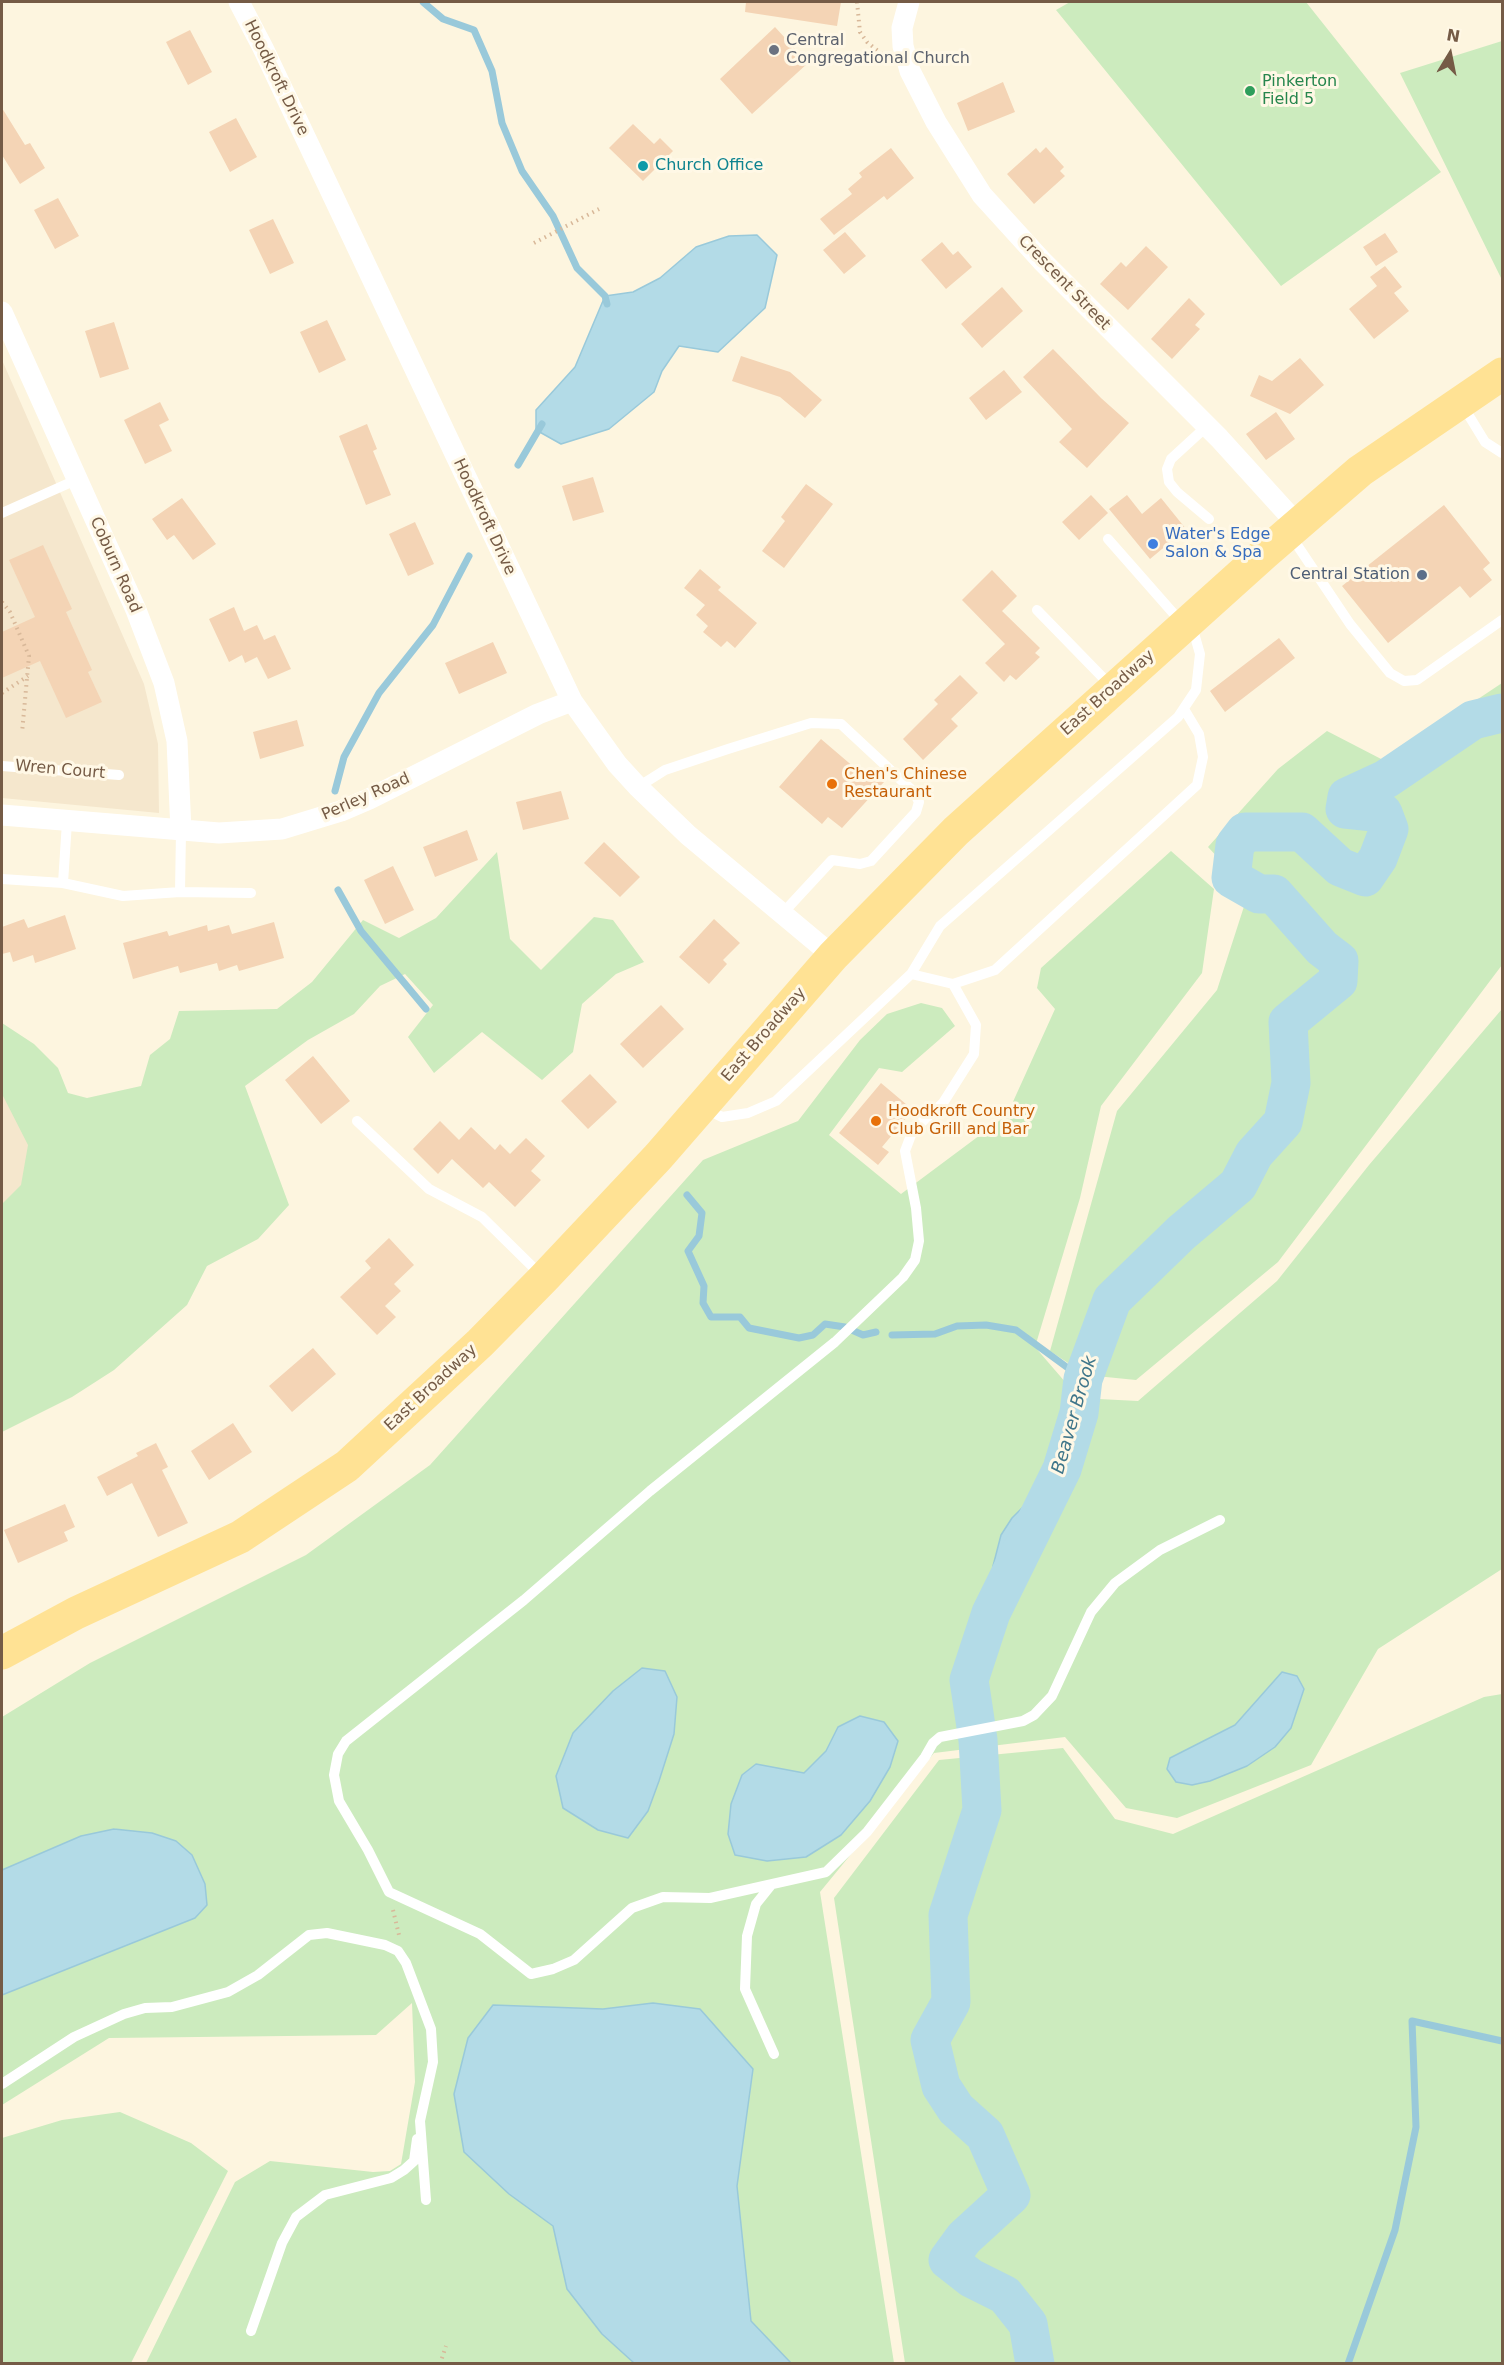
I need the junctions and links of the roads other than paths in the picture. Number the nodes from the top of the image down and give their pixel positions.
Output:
1 (239, 2) edge
2 (909, 2) edge
3 (4, 324) edge
4 (1503, 374) edge
5 (1460, 402) junction
6 (1207, 426) junction
7 (1503, 453) edge
8 (76, 480) junction
9 (2, 513) edge
10 (1209, 519) dead end
11 (1293, 528) junction
12 (1107, 539) dead end
13 (1036, 610) dead end
14 (1503, 620) edge
15 (1187, 623) junction
16 (1114, 688) junction
17 (572, 701) junction
18 (1184, 709) junction
19 (2, 766) edge
20 (119, 775) dead end
21 (638, 787) junction
22 (2, 815) edge
23 (67, 822) junction
24 (181, 831) junction
25 (2, 879) edge
26 (63, 883) junction
27 (180, 892) junction
28 (251, 893) dead end
29 (782, 914) junction
30 (833, 956) junction
31 (911, 974) junction
32 (953, 984) junction
33 (702, 1107) junction
34 (357, 1121) dead end
35 (544, 1278) junction
36 (1220, 1520) dead end
37 (2, 1653) edge
38 (772, 1884) junction
39 (774, 2054) dead end
40 (2, 2084) edge
41 (420, 2121) junction
42 (426, 2200) dead end
43 (251, 2331) dead end

1 - 17 street, Hoodkroft Drive
2 - 6 street, Crescent Street
3 - 8 street, Coburn Road
4 - 5 main road, East Broadway
5 - 7 lane
5 - 11 main road, East Broadway
6 - 10 lane
6 - 11 street, Crescent Street
8 - 9 lane
8 - 24 street, Coburn Road
11 - 14 lane
11 - 15 main road, East Broadway
12 - 15 lane
13 - 16 lane
15 - 16 main road, East Broadway
15 - 18 lane
16 - 30 main road, East Broadway
17 - 21 street, Hoodkroft Drive
17 - 24 street, Perley Road
18 - 31 lane
18 - 32 lane
19 - 20 lane, Wren Court
21 - 29 street, Hoodkroft Drive
21 - 29 lane
22 - 23 street, Perley Road
23 - 24 street, Perley Road
23 - 26 lane
24 - 27 lane
25 - 26 lane
26 - 27 lane
27 - 28 lane
29 - 30 street, Hoodkroft Drive
30 - 33 main road, East Broadway
31 - 32 lane
31 - 33 lane
32 - 38 lane
33 - 35 main road, East Broadway
34 - 35 lane
35 - 37 main road, East Broadway
36 - 38 lane
38 - 39 lane
40 - 41 lane
41 - 42 lane
41 - 43 lane

